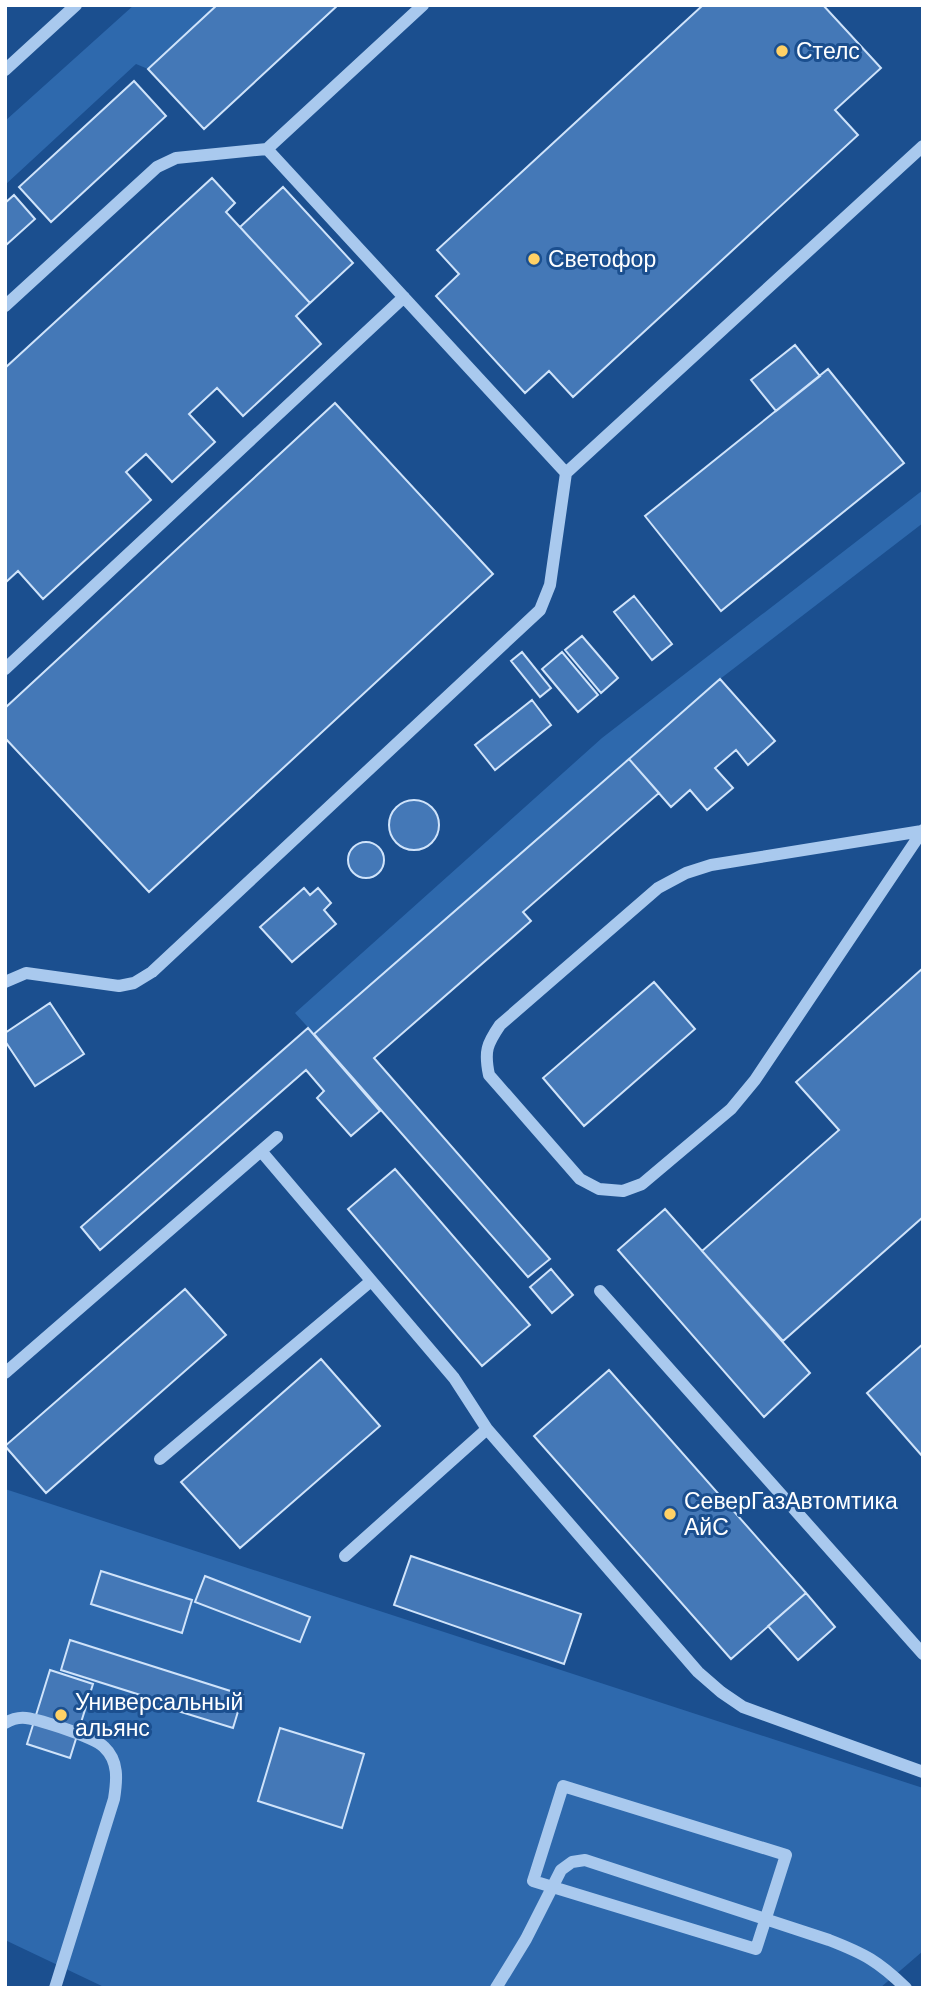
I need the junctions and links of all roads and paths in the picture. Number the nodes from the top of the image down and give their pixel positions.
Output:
1 (76, 5) edge
2 (424, 5) edge
3 (5, 70) edge
4 (923, 145) edge
5 (267, 149) junction
6 (404, 297) junction
7 (5, 306) edge
8 (566, 473) junction
9 (5, 669) edge
10 (922, 831) edge
11 (5, 982) edge
12 (277, 1137) dead end
13 (261, 1151) junction
14 (371, 1281) junction
15 (600, 1291) dead end
16 (5, 1373) edge
17 (487, 1429) junction
18 (160, 1459) dead end
19 (345, 1556) dead end
20 (923, 1654) edge
21 (5, 1723) edge
22 (923, 1772) edge
23 (552, 1886) junction
24 (766, 1918) junction
25 (55, 1988) edge
26 (496, 1988) edge
27 (906, 1988) edge

1 - 3 street
2 - 5 street
4 - 8 street
5 - 6 street
5 - 7 street
6 - 8 street
6 - 9 street
8 - 11 street
10 - 10 street
12 - 13 street
13 - 14 street
13 - 16 street
14 - 17 street
14 - 18 street
15 - 20 street
17 - 19 street
17 - 22 street
21 - 25 street
23 - 24 street
23 - 24 street
23 - 24 street
23 - 26 street
24 - 27 street

